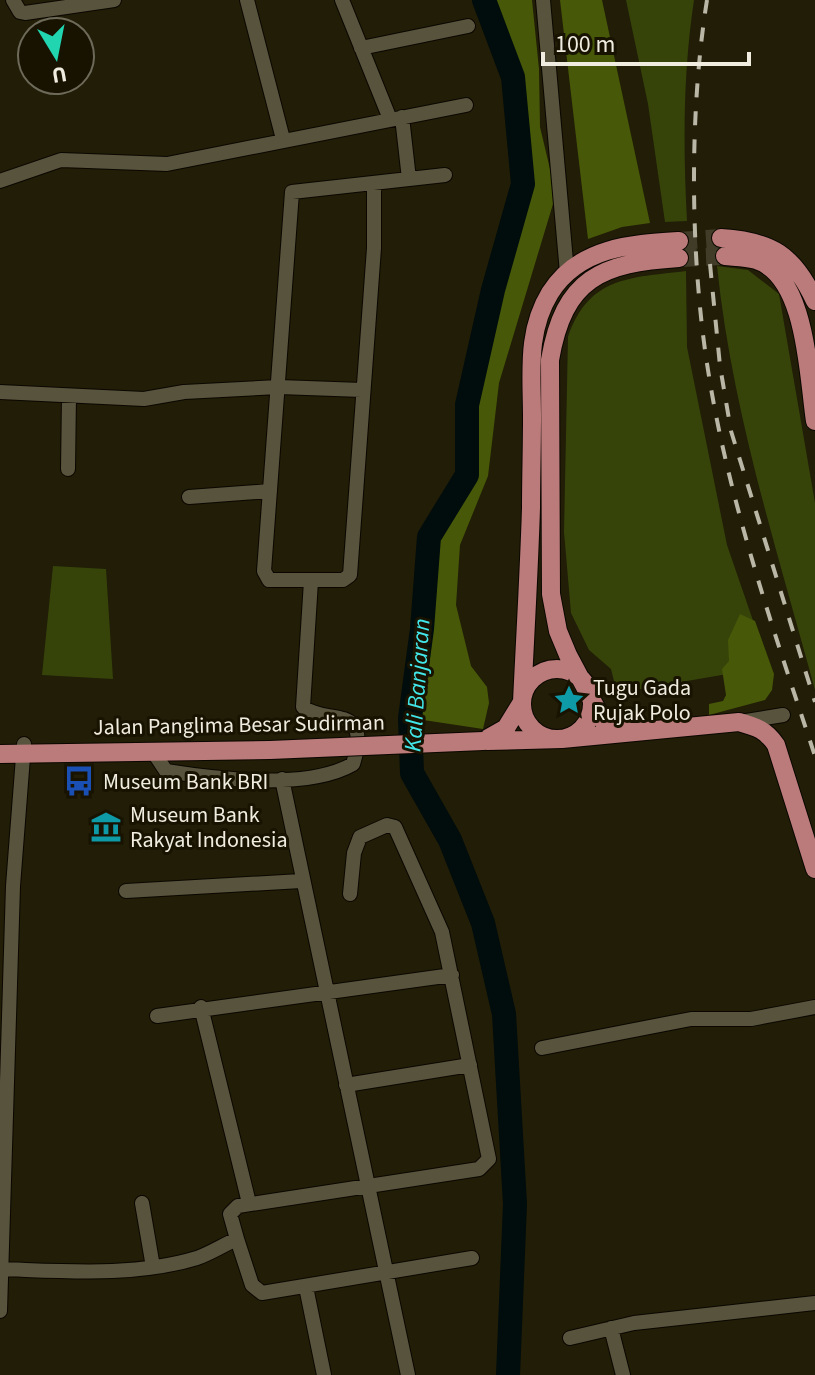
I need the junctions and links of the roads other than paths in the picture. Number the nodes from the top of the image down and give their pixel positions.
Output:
1 (13, 0) edge
2 (114, 0) edge
3 (247, 0) edge
4 (342, 0) edge
5 (543, 0) edge
6 (468, 26) dead end
7 (361, 48) junction
8 (466, 105) dead end
9 (396, 118) junction
10 (283, 139) junction
11 (445, 175) dead end
12 (409, 179) junction
13 (0, 181) edge
14 (374, 184) junction
15 (567, 273) junction
16 (815, 301) edge
17 (279, 387) junction
18 (362, 390) junction
19 (0, 392) edge
20 (69, 396) junction
21 (815, 421) edge
22 (68, 469) dead end
23 (270, 491) junction
24 (189, 497) dead end
25 (311, 581) junction
26 (589, 690) junction
27 (522, 702) junction
28 (783, 715) dead end
29 (739, 722) junction
30 (631, 732) junction
31 (562, 739) junction
32 (0, 740) edge
33 (483, 741) junction
34 (22, 748) junction
35 (154, 753) junction
36 (0, 754) edge
37 (282, 779) junction
38 (8, 838) edge
39 (815, 869) edge
40 (301, 881) junction
41 (6, 886) edge
42 (126, 891) dead end
43 (350, 894) dead end
44 (452, 975) junction
45 (325, 992) junction
46 (201, 1007) junction
47 (815, 1007) edge
48 (157, 1016) dead end
49 (5, 1026) edge
50 (542, 1048) dead end
51 (470, 1065) junction
52 (346, 1085) junction
53 (2, 1169) edge
54 (367, 1185) junction
55 (142, 1203) dead end
56 (249, 1203) junction
57 (237, 1239) junction
58 (472, 1258) dead end
59 (153, 1267) junction
60 (1, 1269) edge
61 (387, 1274) junction
62 (306, 1287) junction
63 (815, 1303) edge
64 (0, 1311) edge
65 (611, 1328) junction
66 (570, 1338) dead end
67 (324, 1375) edge
68 (408, 1375) edge
69 (623, 1375) edge

1 - 2 street
3 - 10 street
4 - 7 street
5 - 15 street
6 - 7 street
7 - 9 street
8 - 9 street
9 - 10 street
9 - 12 street
10 - 13 street
11 - 12 street
12 - 14 street
14 - 17 street
14 - 18 street
15 - 26 main road
15 - 27 main road
16 - 21 main road
17 - 18 street
17 - 20 street
17 - 23 street
18 - 25 street
19 - 20 street
20 - 22 street
23 - 24 street
23 - 25 street
25 - 37 street
26 - 27 main road
26 - 30 main road
26 - 31 main road
27 - 31 main road
27 - 33 main road
28 - 29 street
29 - 30 main road, Jalan Panglima Besar Sudirman
29 - 39 main road
30 - 31 main road, Jalan Panglima Besar Sudirman
31 - 33 main road, Jalan Panglima Besar Sudirman
32 - 34 main road, Jalan Panglima Besar Sudirman
33 - 35 main road, Jalan Panglima Besar Sudirman, bridge
34 - 35 main road, Jalan Panglima Besar Sudirman
34 - 36 main road, Jalan Panglima Besar Sudirman
34 - 38 street
35 - 37 street
37 - 40 street
38 - 41 street
40 - 42 street
40 - 45 street
41 - 49 street
43 - 44 street
44 - 45 street
44 - 51 street
45 - 46 street
45 - 52 street
46 - 48 street
46 - 56 street
47 - 50 street
49 - 53 street
51 - 52 street
51 - 54 street
52 - 54 street
53 - 60 street
54 - 56 street
54 - 61 street
55 - 59 street
56 - 57 street
57 - 59 street
57 - 62 street
58 - 61 street
59 - 60 street
60 - 64 street
61 - 62 street
61 - 68 street
62 - 67 street
63 - 65 street
65 - 66 street
65 - 69 street

